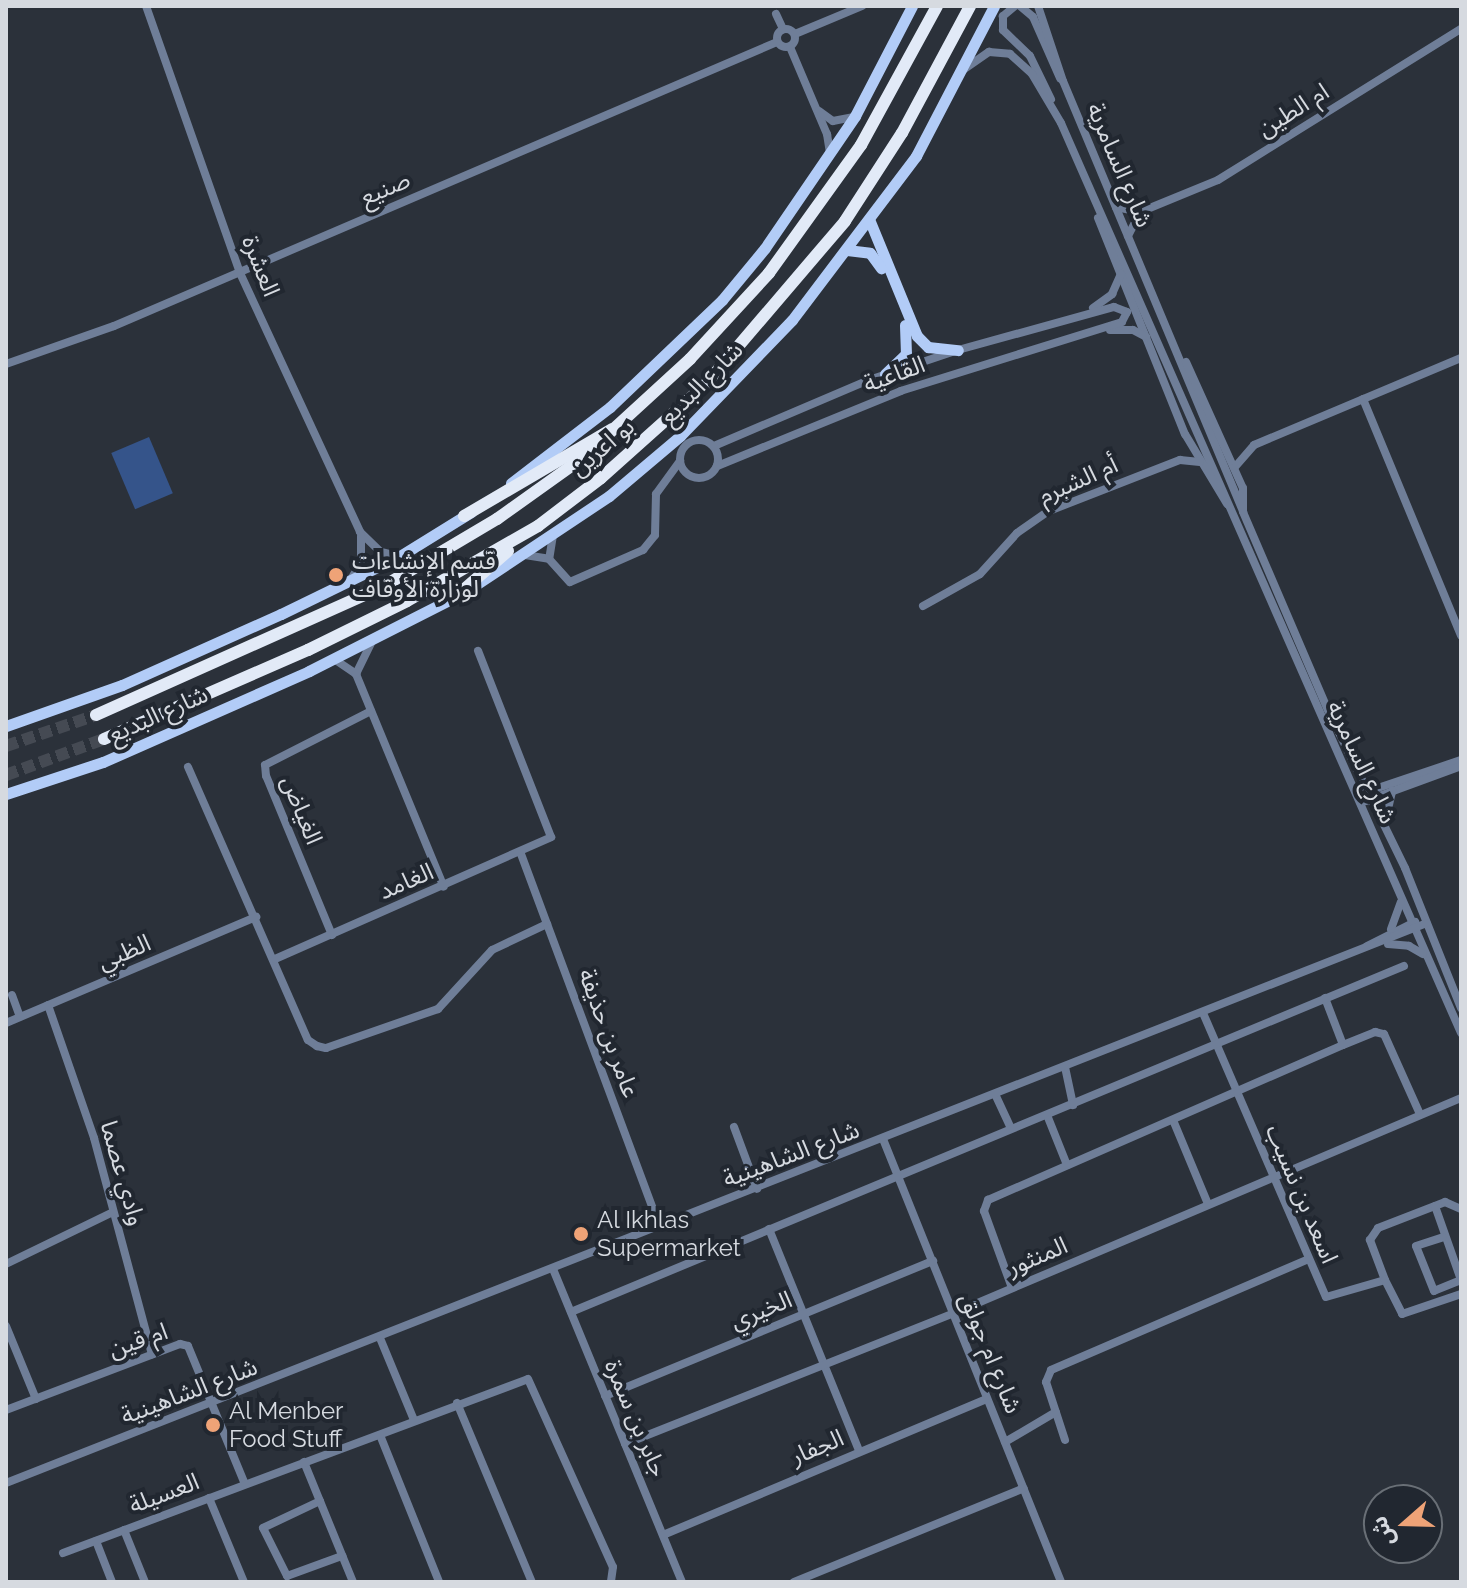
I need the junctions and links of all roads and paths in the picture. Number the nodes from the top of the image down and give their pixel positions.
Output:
1 (146, 6) edge
2 (862, 6) edge
3 (912, 6) edge
4 (937, 6) edge
5 (970, 6) edge
6 (994, 6) edge
7 (1017, 6) edge
8 (1038, 6) edge
9 (776, 14) dead end
10 (783, 29) junction
11 (1461, 29) edge
12 (795, 34) junction
13 (777, 42) junction
14 (790, 47) junction
15 (963, 70) junction
16 (1063, 81) junction
17 (815, 107) junction
18 (855, 116) junction
19 (1061, 123) junction
20 (1075, 154) junction
21 (830, 155) junction
22 (1116, 207) junction
23 (1140, 212) junction
24 (869, 219) junction
25 (1128, 236) junction
26 (847, 250) junction
27 (240, 273) junction
28 (1121, 273) junction
29 (1070, 319) junction
30 (1089, 334) junction
31 (1170, 338) junction
32 (1150, 341) junction
33 (958, 350) junction
34 (1461, 358) edge
35 (6, 364) edge
36 (885, 374) junction
37 (1363, 399) junction
38 (619, 426) junction
39 (1189, 442) junction
40 (1225, 442) junction
41 (1254, 445) junction
42 (714, 446) junction
43 (1180, 460) junction
44 (680, 461) junction
45 (1200, 462) junction
46 (717, 466) junction
47 (1235, 467) junction
48 (687, 475) junction
49 (664, 483) junction
50 (1231, 507) junction
51 (1243, 512) junction
52 (464, 516) junction
53 (538, 526) junction
54 (360, 532) junction
55 (553, 535) junction
56 (525, 555) junction
57 (400, 556) junction
58 (549, 559) junction
59 (348, 582) junction
60 (453, 599) junction
61 (1282, 603) junction
62 (923, 606) dead end
63 (1272, 608) junction
64 (1461, 636) edge
65 (375, 639) junction
66 (478, 651) dead end
67 (334, 659) junction
68 (356, 674) junction
69 (371, 711) junction
70 (96, 715) tunnel mouth
71 (6, 726) edge
72 (104, 739) tunnel mouth
73 (1461, 763) edge
74 (188, 767) dead end
75 (1356, 771) junction
76 (1388, 789) junction
77 (6, 794) edge
78 (1368, 796) junction
79 (1356, 800) junction
80 (1395, 845) junction
81 (521, 854) junction
82 (444, 887) junction
83 (1401, 897) junction
84 (256, 917) junction
85 (1427, 923) junction
86 (547, 924) junction
87 (1413, 927) junction
88 (1390, 931) junction
89 (332, 935) junction
90 (1383, 943) junction
91 (1367, 946) junction
92 (1426, 956) junction
93 (275, 959) junction
94 (1404, 966) dead end
95 (12, 995) dead end
96 (1325, 998) junction
97 (48, 1005) junction
98 (1461, 1008) edge
99 (1203, 1013) junction
100 (20, 1017) junction
101 (6, 1023) edge
102 (1461, 1033) edge
103 (1217, 1045) junction
104 (1343, 1045) junction
105 (1065, 1067) junction
106 (1237, 1091) junction
107 (995, 1094) junction
108 (1461, 1098) edge
109 (1073, 1105) junction
110 (1420, 1114) junction
111 (1047, 1115) junction
112 (1173, 1120) junction
113 (734, 1127) dead end
114 (1011, 1129) junction
115 (883, 1139) junction
116 (1067, 1165) junction
117 (1272, 1176) junction
118 (898, 1177) junction
119 (757, 1189) junction
120 (1208, 1204) junction
121 (1435, 1206) junction
122 (1461, 1209) edge
123 (113, 1212) junction
124 (660, 1227) junction
125 (769, 1229) junction
126 (1443, 1237) junction
127 (1307, 1260) junction
128 (933, 1261) junction
129 (6, 1264) edge
130 (553, 1269) junction
131 (1385, 1280) junction
132 (1012, 1288) junction
133 (1461, 1294) edge
134 (571, 1312) junction
135 (954, 1313) junction
136 (803, 1314) junction
137 (6, 1326) edge
138 (380, 1338) junction
139 (152, 1354) junction
140 (824, 1365) junction
141 (605, 1396) junction
142 (36, 1399) junction
143 (987, 1399) junction
144 (215, 1403) junction
145 (457, 1403) junction
146 (6, 1410) edge
147 (1056, 1412) junction
148 (414, 1420) junction
149 (1028, 1425) junction
150 (1000, 1430) junction
151 (380, 1435) junction
152 (1065, 1440) dead end
153 (1005, 1442) junction
154 (625, 1444) junction
155 (859, 1451) junction
156 (304, 1462) junction
157 (6, 1483) edge
158 (245, 1484) junction
159 (1024, 1488) junction
160 (209, 1498) junction
161 (320, 1501) junction
162 (124, 1530) junction
163 (663, 1535) junction
164 (96, 1541) junction
165 (63, 1553) dead end
166 (342, 1556) junction
167 (817, 1578) edge
168 (112, 1582) edge
169 (145, 1582) edge
170 (244, 1582) edge
171 (353, 1582) edge
172 (439, 1582) edge
173 (532, 1582) edge
174 (611, 1582) edge
175 (682, 1582) edge
176 (794, 1582) edge
177 (1061, 1582) edge

1 - 27 street, العشرة
2 - 12 street
3 - 18 main road, شارع البديع
4 - 38 highway, بو اعرين
5 - 53 highway, بو اعرين
6 - 15 main road, شارع البديع
7 - 16 street
7 - 19 street
8 - 16 street, شارع السامرية
9 - 10 street
10 - 12 street
10 - 13 street
11 - 23 street, ام الطين
12 - 14 street
13 - 14 street
13 - 27 street, صنيع
14 - 17 street
15 - 19 street, شارع السامرية
15 - 24 main road, شارع البديع
16 - 22 street, شارع السامرية
17 - 18 street
17 - 21 street
18 - 21 main road, شارع البديع
19 - 20 street, شارع السامرية
20 - 28 street, شارع السامرية
20 - 50 street, شارع السامرية
21 - 52 main road, شارع البديع
22 - 23 street
22 - 25 street, شارع السامرية
23 - 25 street
24 - 26 main road, شارع البديع
24 - 33 main road
25 - 31 street, شارع السامرية
26 - 36 main road
26 - 55 main road, شارع البديع
27 - 35 street, صنيع
27 - 54 street, العشرة
28 - 29 street, القاعية
28 - 32 street, شارع السامرية
29 - 30 street, القاعية
29 - 33 street, القاعية
30 - 32 street, القاعية
30 - 46 street, القاعية
31 - 40 street, شارع السامرية
31 - 51 street, شارع السامرية
32 - 39 street, شارع السامرية
33 - 36 street, القاعية
34 - 37 street
36 - 42 street, القاعية
37 - 41 street
37 - 64 street
38 - 52 highway
38 - 70 highway, بو اعرين
39 - 43 street
39 - 45 street, شارع السامرية
40 - 41 street
40 - 47 street, شارع السامرية
41 - 47 street
42 - 44 street
42 - 46 street
43 - 45 street, أم الشبرم
43 - 62 street, أم الشبرم
44 - 48 street
44 - 49 street
45 - 50 street, شارع السامرية
46 - 48 street
47 - 51 street, شارع السامرية
48 - 49 street
49 - 58 street
50 - 63 street, شارع السامرية
51 - 61 street, شارع السامرية
52 - 57 main road, شارع البديع
53 - 60 highway
53 - 72 highway, بو اعرين
54 - 57 street
54 - 59 street
55 - 56 main road, شارع البديع
55 - 58 street
56 - 58 street
56 - 60 main road, شارع البديع
57 - 59 main road, شارع البديع
59 - 71 main road, شارع البديع
60 - 65 main road, شارع البديع
61 - 63 street
61 - 75 street, شارع السامرية
63 - 79 street, شارع السامرية
65 - 67 main road, شارع البديع
65 - 68 street
66 - 81 street, الغامد
67 - 68 street
67 - 77 main road, شارع البديع
68 - 69 street
69 - 82 street
69 - 89 street, الغياض
73 - 76 street
74 - 84 street
75 - 76 street
75 - 78 street, شارع السامرية
76 - 78 street
76 - 80 street
78 - 79 street
78 - 80 street, شارع السامرية
79 - 83 street, شارع السامرية
80 - 85 street, شارع السامرية
81 - 82 street, الغامد
81 - 86 street, عامر بن حذيفة
82 - 89 street, الغامد
83 - 87 street, شارع السامرية
83 - 88 street
84 - 93 street
84 - 97 street, الظبي
85 - 87 street, شارع الشاهينية
85 - 98 street, شارع السامرية
86 - 93 street
86 - 124 street, عامر بن حذيفة
87 - 88 street, شارع الشاهينية
87 - 90 street, شارع الشاهينية
87 - 92 street, شارع السامرية
88 - 91 street, شارع الشاهينية
89 - 93 street, الغامد
90 - 91 street, شارع الشاهينية
90 - 92 street
91 - 99 street, شارع الشاهينية
92 - 102 street, شارع السامرية
94 - 96 street
95 - 100 street
96 - 103 street
96 - 104 street
97 - 100 street, الظبي
97 - 123 street, وادي عصما
99 - 103 street, اسعد بن نسيب
99 - 105 street, شارع الشاهينية
100 - 101 street, الظبي
103 - 106 street, اسعد بن نسيب
103 - 109 street
104 - 106 street
104 - 110 street
105 - 107 street, شارع الشاهينية
105 - 109 street
106 - 112 street
106 - 117 street, اسعد بن نسيب
107 - 114 street
107 - 115 street, شارع الشاهينية
108 - 110 street, المنثور
109 - 111 street
110 - 117 street, المنثور
111 - 114 street
111 - 116 street
112 - 116 street
112 - 120 street
113 - 119 street
114 - 118 street
115 - 118 street, شارع ام جولق
115 - 119 street, شارع الشاهينية
116 - 132 street
117 - 120 street, المنثور
117 - 127 street, اسعد بن نسيب
118 - 125 street
118 - 128 street, شارع ام جولق
119 - 124 street, شارع الشاهينية
120 - 132 street, المنثور
121 - 122 street, اسعد بن نسيب
121 - 126 street
121 - 131 street, اسعد بن نسيب
123 - 129 street
123 - 139 street, وادي عصما
124 - 130 street, شارع الشاهينية
125 - 134 street
125 - 136 street
126 - 126 street
127 - 131 street, اسعد بن نسيب
127 - 147 street
128 - 135 street, شارع ام جولق
128 - 136 street, الخيري
130 - 134 street, جابر بن سمرة
130 - 138 street, شارع الشاهينية
131 - 133 street
132 - 135 street, المنثور
134 - 141 street, جابر بن سمرة
135 - 140 street, المنثور
135 - 143 street, شارع ام جولق
136 - 140 street
136 - 141 street, الخيري
137 - 142 street
138 - 144 street, شارع الشاهينية
138 - 148 street
139 - 142 street, ام قين
139 - 144 street, ام قين
140 - 154 street, المنثور
140 - 155 street
141 - 154 street, جابر بن سمرة
142 - 146 street, ام قين
143 - 150 street, شارع ام جولق
143 - 155 street, الجفار
144 - 157 street, شارع الشاهينية
144 - 158 street, ام قين
145 - 148 street, العسيلة
145 - 173 street
145 - 174 street, العسيلة
147 - 149 street
147 - 152 street
148 - 151 street, العسيلة
149 - 150 street
149 - 153 street
150 - 153 street, شارع ام جولق
151 - 156 street, العسيلة
151 - 172 street
153 - 159 street, شارع ام جولق
154 - 163 street, جابر بن سمرة
155 - 163 street, الجفار
156 - 158 street, العسيلة
156 - 161 street
158 - 160 street, العسيلة
159 - 167 street
159 - 177 street, شارع ام جولق
160 - 162 street, العسيلة
160 - 170 street
161 - 166 street
161 - 166 street
162 - 164 street, العسيلة
162 - 169 street
163 - 175 street, جابر بن سمرة
164 - 165 street, العسيلة
164 - 168 street
166 - 171 street
167 - 176 street

